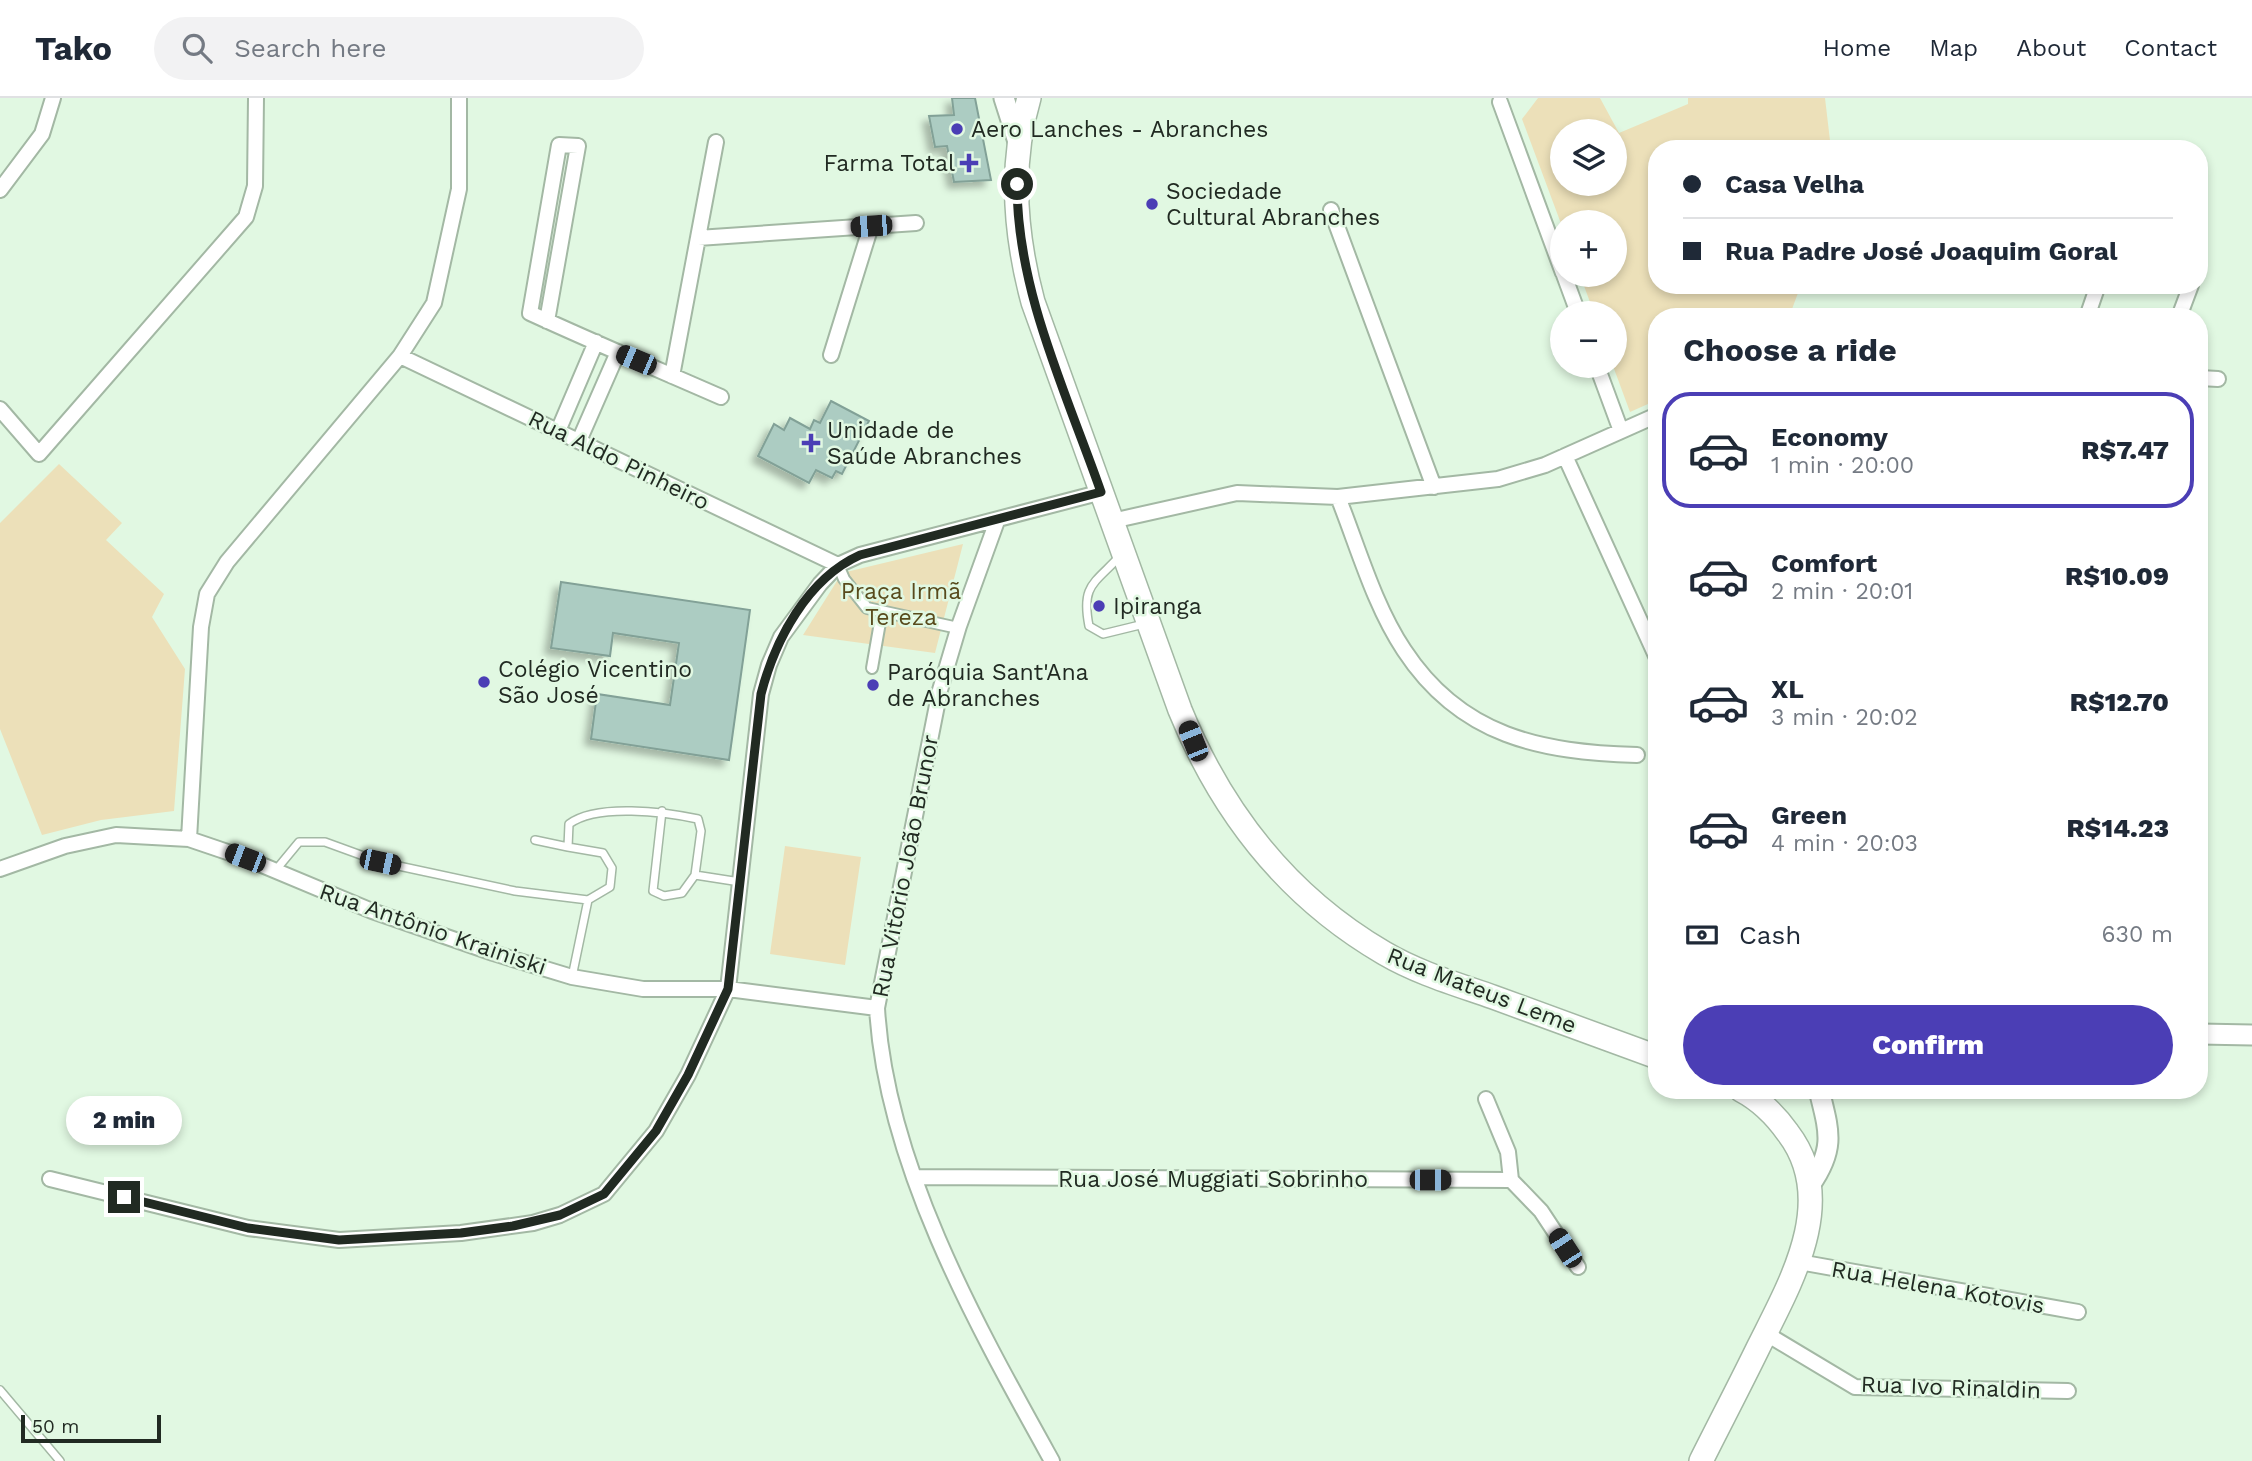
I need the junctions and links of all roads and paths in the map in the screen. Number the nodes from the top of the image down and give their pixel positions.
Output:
1 (53, 98) edge
2 (256, 98) edge
3 (459, 98) edge
4 (1004, 98) edge
5 (1029, 98) edge
6 (1500, 102) dead end
7 (716, 142) dead end
8 (1020, 146) junction
9 (0, 190) edge
10 (1331, 210) dead end
11 (916, 223) dead end
12 (871, 226) junction
13 (698, 237) junction
14 (1550, 239) edge
15 (547, 321) junction
16 (596, 342) junction
17 (618, 352) junction
18 (831, 355) dead end
19 (400, 356) junction
20 (672, 376) junction
21 (1601, 378) edge
22 (2208, 378) edge
23 (2218, 379) dead end
24 (721, 397) dead end
25 (0, 409) edge
26 (1648, 419) edge
27 (558, 431) junction
28 (1621, 431) junction
29 (579, 441) junction
30 (1565, 456) junction
31 (1434, 487) junction
32 (1101, 492) junction
33 (1338, 498) junction
34 (997, 521) junction
35 (1112, 521) junction
36 (1123, 553) junction
37 (838, 565) junction
38 (882, 611) junction
39 (1148, 623) junction
40 (958, 628) junction
41 (1648, 638) edge
42 (872, 668) dead end
43 (1637, 755) dead end
44 (662, 811) junction
45 (189, 839) junction
46 (535, 841) dead end
47 (568, 847) junction
48 (0, 869) edge
49 (275, 872) junction
50 (695, 875) junction
51 (740, 882) junction
52 (588, 900) junction
53 (572, 977) junction
54 (728, 989) junction
55 (877, 1009) junction
56 (2208, 1034) edge
57 (2252, 1035) edge
58 (1648, 1054) edge
59 (1486, 1099) dead end
60 (1754, 1099) edge
61 (1821, 1099) edge
62 (915, 1177) junction
63 (50, 1179) dead end
64 (1511, 1180) junction
65 (1811, 1185) junction
66 (1799, 1262) junction
67 (1577, 1267) dead end
68 (2078, 1312) dead end
69 (1765, 1333) junction
70 (0, 1390) edge
71 (2068, 1391) dead end
72 (60, 1461) edge
73 (1052, 1461) edge
74 (1701, 1461) edge

1 - 9 street
2 - 25 street
3 - 19 street
4 - 8 street, Rua Mateus Leme
5 - 8 main road
6 - 14 street
7 - 13 street
8 - 32 main road, Rua Mateus Leme
10 - 31 street
11 - 12 street
12 - 13 street
12 - 18 street
13 - 20 street
15 - 15 street
15 - 16 street
16 - 17 street
16 - 27 street
17 - 20 street
17 - 29 street
19 - 27 street, Rua Aldo Pinheiro
19 - 45 street
20 - 24 street
21 - 28 street
22 - 23 street
26 - 28 street
27 - 29 street, Rua Aldo Pinheiro
28 - 30 street
29 - 37 street, Rua Aldo Pinheiro
30 - 31 street
30 - 41 street
31 - 33 street
32 - 34 street
32 - 35 main road, Rua Mateus Leme
33 - 35 street
33 - 43 street
34 - 37 street
34 - 40 street, Rua Vitório João Brunor
35 - 36 main road, Rua Mateus Leme
36 - 39 main road, Rua Mateus Leme
36 - 39 lane
37 - 38 street
37 - 51 street
38 - 40 street
38 - 42 street
39 - 58 main road, Rua Mateus Leme
40 - 55 street, Rua Vitório João Brunor
44 - 47 lane
44 - 50 lane
44 - 50 lane
45 - 48 street, Rua Antônio Krainiski
45 - 49 street, Rua Antônio Krainiski
46 - 47 lane
47 - 52 lane
49 - 52 lane
49 - 53 street, Rua Antônio Krainiski
50 - 51 lane
51 - 54 street
52 - 53 lane
53 - 54 street, Rua Antônio Krainiski
54 - 55 street, Rua Antônio Krainiski
54 - 63 street
55 - 62 street, Rua Vitório João Brunor
56 - 57 street
59 - 64 street
60 - 65 main road
61 - 65 street
62 - 64 street, Rua José Muggiati Sobrinho
62 - 73 street, Rua Vitório João Brunor
64 - 67 street
65 - 66 main road
66 - 68 street, Rua Helena Kotovis
66 - 69 main road
69 - 71 street, Rua Ivo Rinaldin
69 - 74 main road
70 - 72 lane

